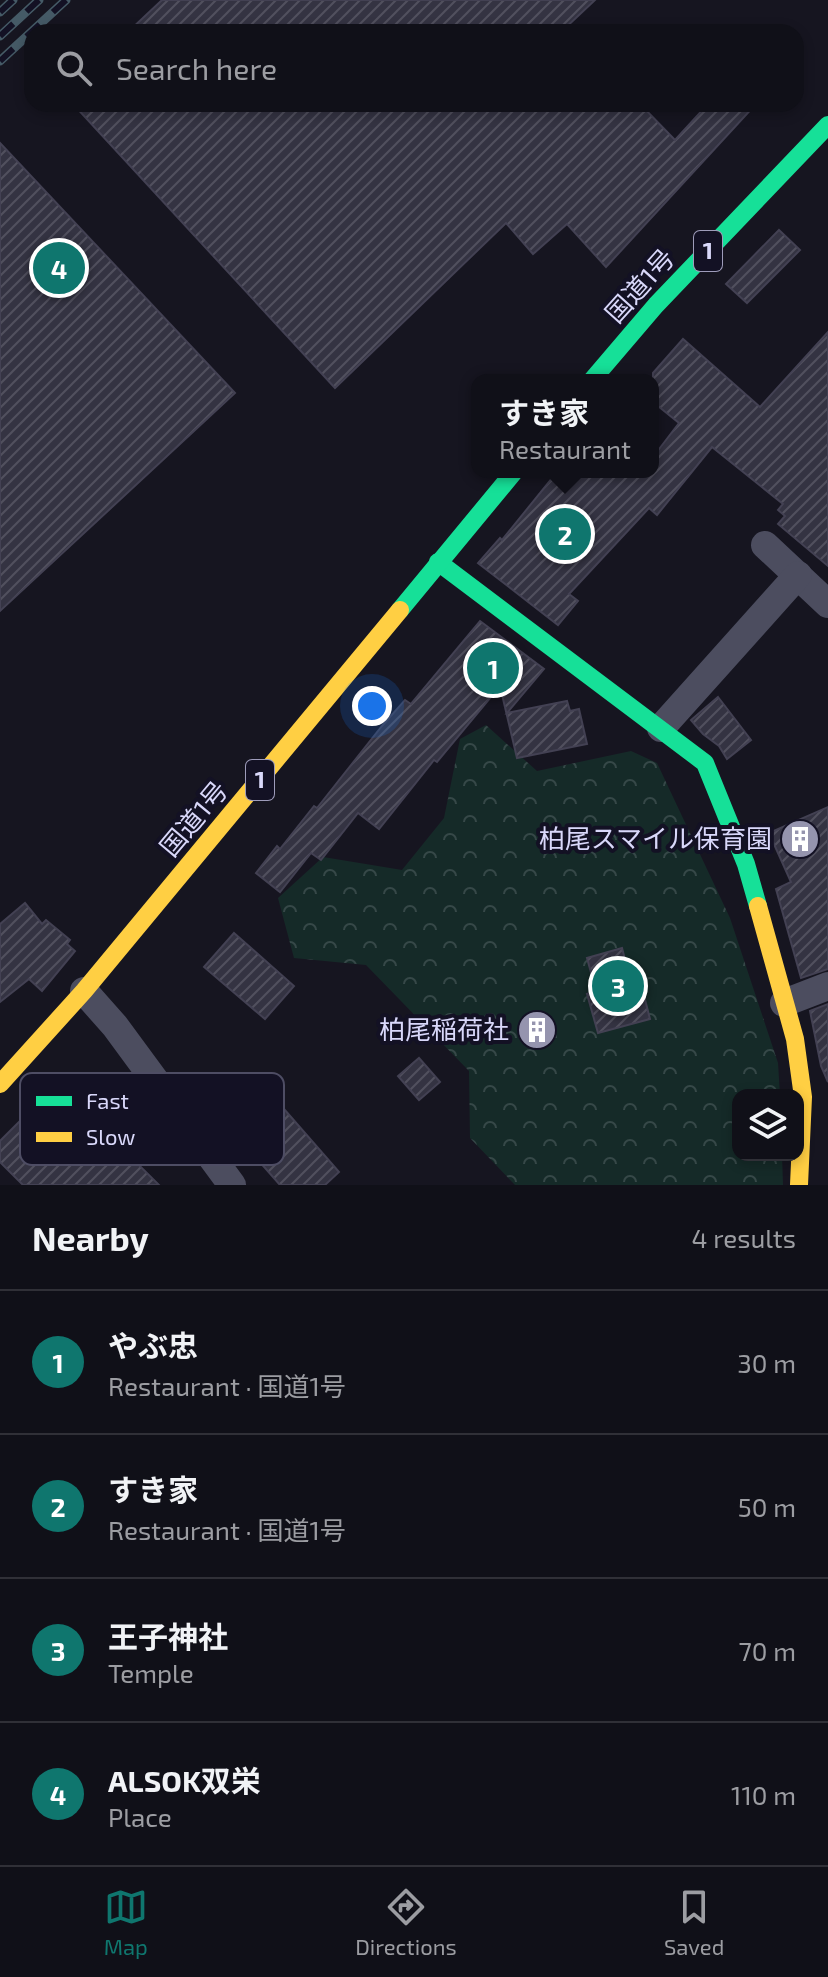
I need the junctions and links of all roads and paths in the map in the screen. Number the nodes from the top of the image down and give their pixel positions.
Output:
1 (828, 125) edge
2 (597, 374) edge
3 (509, 478) edge
4 (765, 545) dead end
5 (438, 562) junction
6 (798, 575) junction
7 (828, 604) edge
8 (661, 728) junction
9 (828, 986) edge
10 (84, 991) junction
11 (784, 1003) junction
12 (150, 1073) edge
13 (0, 1084) edge
14 (217, 1165) edge
15 (232, 1185) edge
16 (799, 1185) edge

1 - 2 main road, 国道1号 / 1
3 - 5 main road, 国道1号 / 1
4 - 6 street
5 - 8 main road
5 - 10 main road, 国道1号 / 1
6 - 7 street
6 - 8 street
8 - 11 main road
9 - 11 street
10 - 12 street
10 - 13 main road, 国道1号 / 1
11 - 16 main road
14 - 15 street

